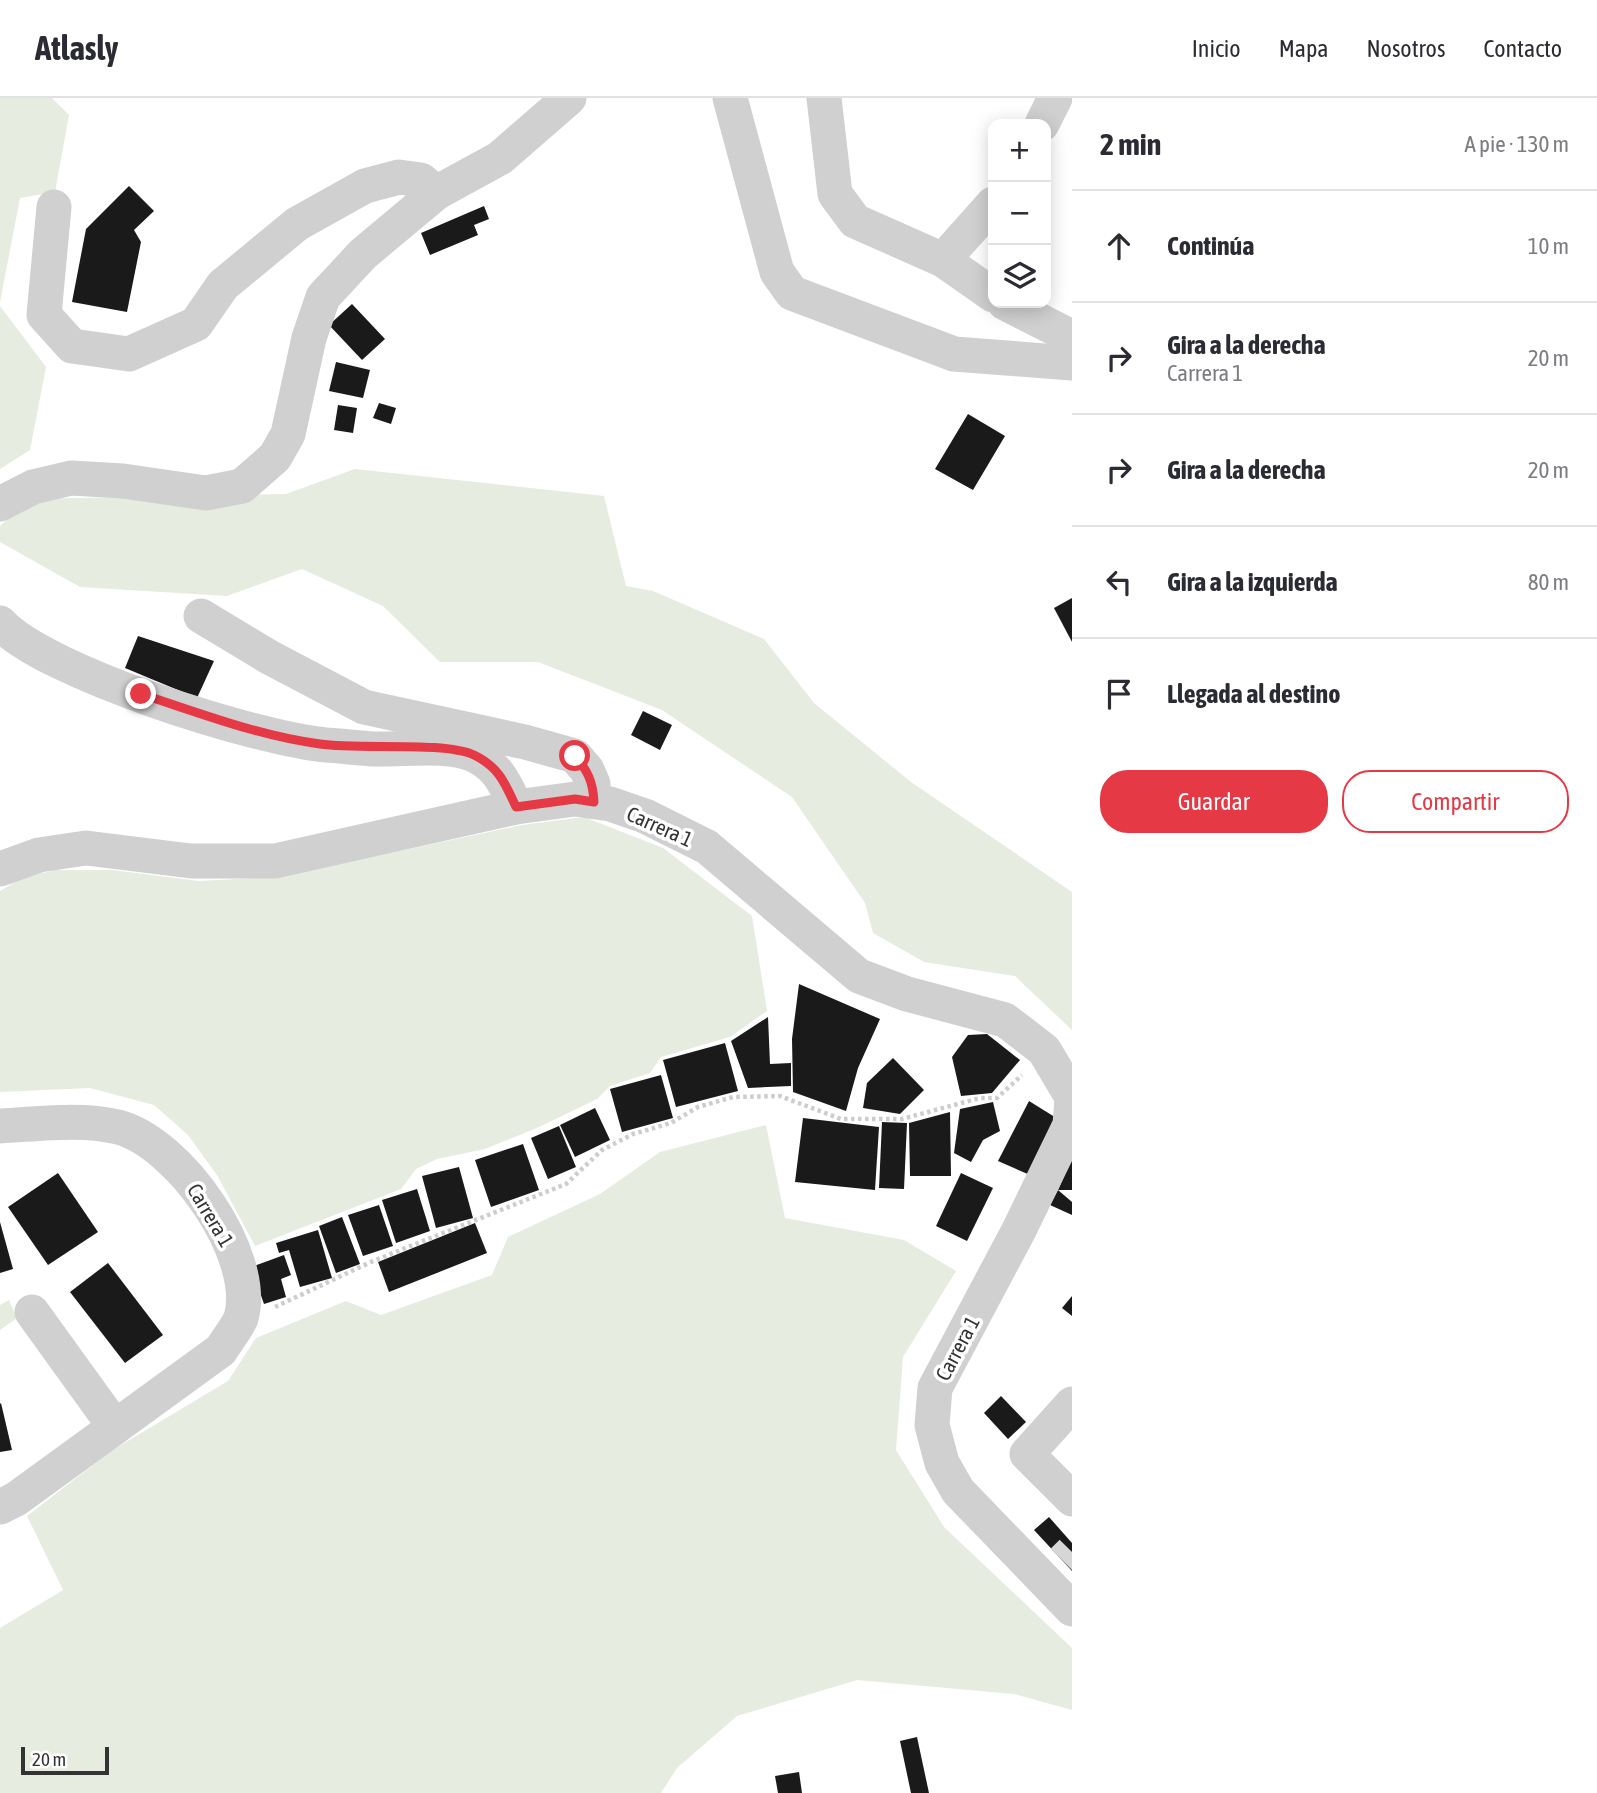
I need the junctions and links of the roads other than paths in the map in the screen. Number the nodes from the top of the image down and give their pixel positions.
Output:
1 (569, 98) edge
2 (730, 98) edge
3 (824, 98) edge
4 (1055, 98) edge
5 (1044, 119) edge
6 (436, 193) junction
7 (54, 207) dead end
8 (988, 210) edge
9 (943, 260) junction
10 (988, 292) edge
11 (1015, 308) edge
12 (1072, 337) edge
13 (1072, 363) edge
14 (0, 504) edge
15 (201, 616) dead end
16 (0, 623) edge
17 (594, 802) junction
18 (516, 807) junction
19 (0, 869) edge
20 (1072, 1098) edge
21 (0, 1126) edge
22 (32, 1312) dead end
23 (1072, 1404) edge
24 (115, 1427) junction
25 (1072, 1499) edge
26 (0, 1507) edge
27 (1072, 1609) edge

1 - 6 street
2 - 13 street
3 - 9 street
4 - 5 street
6 - 7 street
6 - 14 street
8 - 9 street
9 - 10 street
11 - 12 street
15 - 17 street
16 - 18 street
17 - 18 street, Carrera 1
17 - 20 street, Carrera 1
18 - 19 street, Carrera 1
20 - 27 street, Carrera 1
21 - 24 street, Carrera 1
22 - 24 street
23 - 25 street
24 - 26 street

